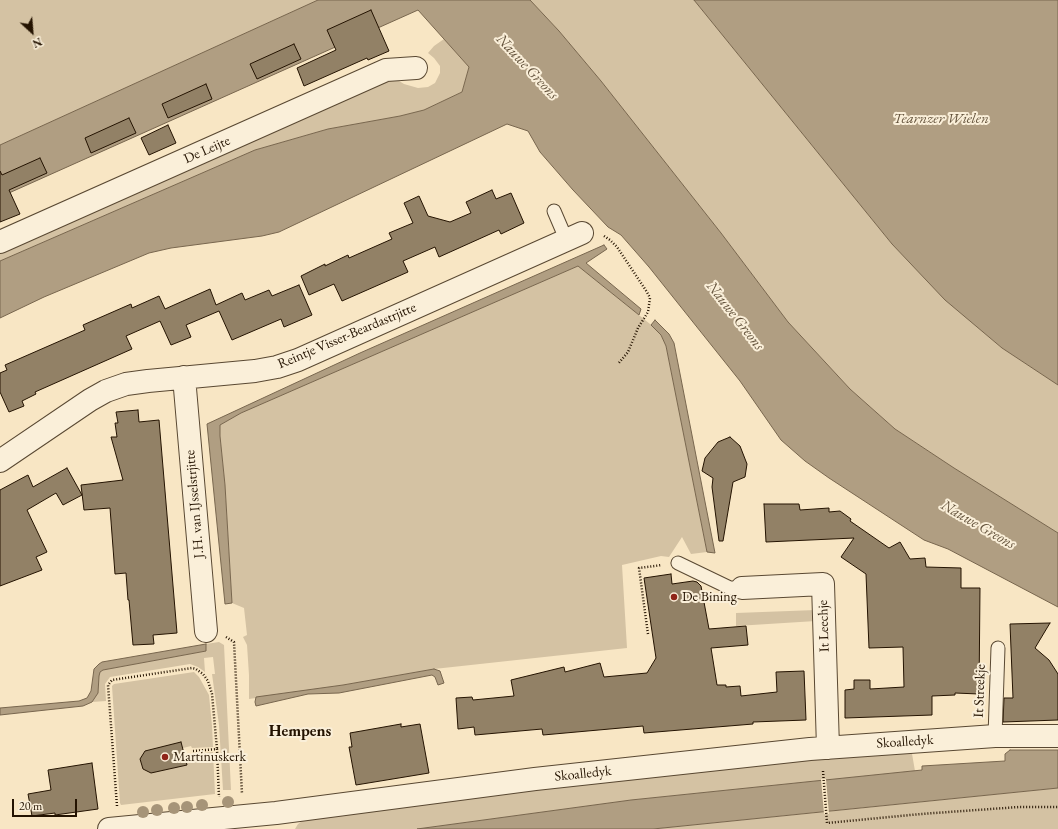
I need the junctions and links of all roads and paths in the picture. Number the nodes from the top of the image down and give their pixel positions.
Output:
1 (416, 68) dead end
2 (554, 211) dead end
3 (574, 236) junction
4 (0, 242) edge
5 (618, 364) dead end
6 (184, 377) junction
7 (0, 461) edge
8 (678, 563) joint
9 (742, 588) joint
10 (206, 627) joint
11 (648, 634) dead end
12 (998, 648) dead end
13 (995, 736) junction
14 (1058, 736) edge
15 (828, 748) junction
16 (217, 749) junction
17 (192, 751) dead end
18 (823, 776) dead end
19 (212, 799) dead end
20 (1058, 807) edge
21 (119, 808) dead end
22 (244, 817) junction
23 (277, 821) edge
24 (109, 829) edge

1 - 4 street, De Leijte
2 - 3 lane
3 - 5 path
3 - 6 street, Reintje Visser-Beardastrjitte
6 - 7 street, Reintje Visser-Beardastrjitte
6 - 10 street, J.H. van IJsselstrjitte
8 - 9 lane
8 - 11 path
9 - 15 street, It Leechje
10 - 22 path
12 - 13 lane, It Streekje
13 - 14 street, Skoalledyk
13 - 15 street, Skoalledyk
15 - 23 street, Skoalledyk
16 - 17 path
16 - 19 path
16 - 21 path
18 - 20 path
22 - 23 street, Skoalledyk
22 - 24 street, Skoalledyk

